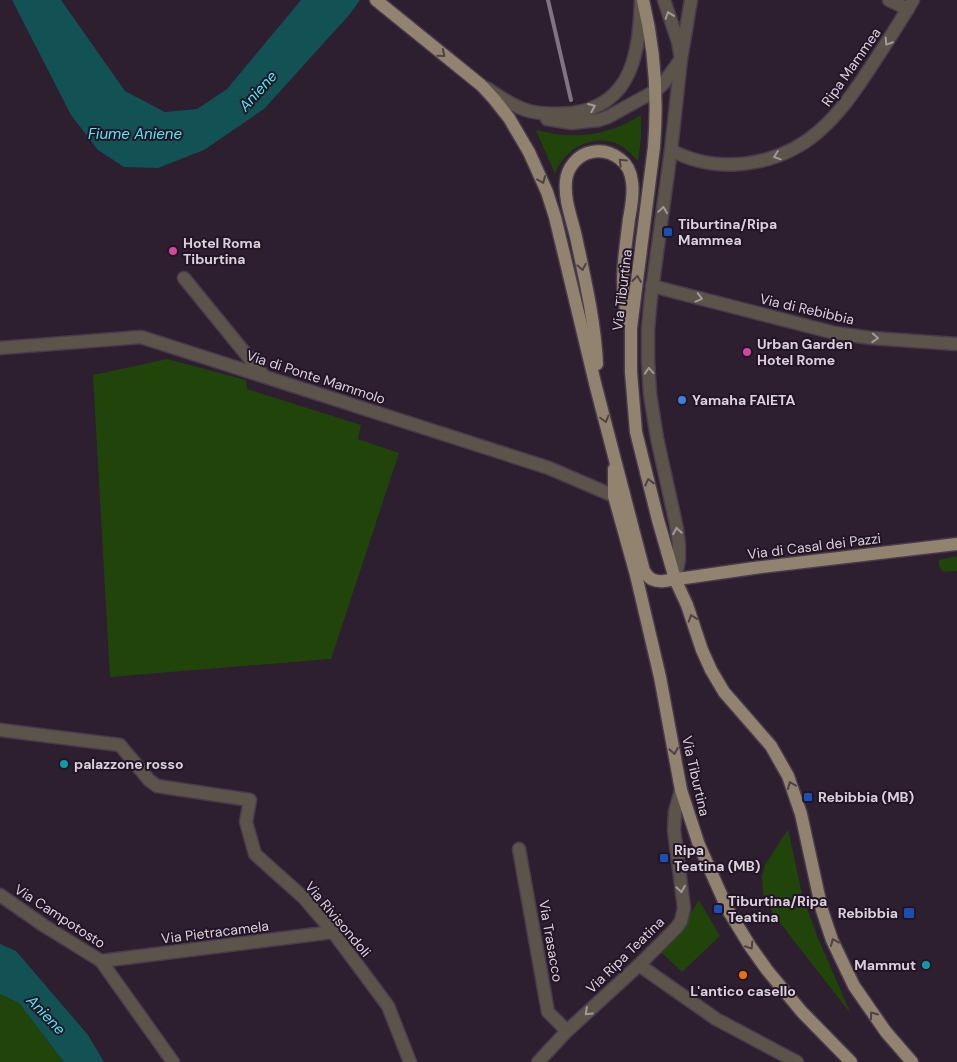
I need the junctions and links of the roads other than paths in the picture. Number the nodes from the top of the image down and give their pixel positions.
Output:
1 (376, 0) edge
2 (642, 0) edge
3 (664, 0) edge
4 (691, 0) edge
5 (890, 0) edge
6 (910, 4) edge
7 (681, 59) junction
8 (481, 86) junction
9 (655, 91) junction
10 (527, 111) junction
11 (671, 150) junction
12 (184, 278) dead end
13 (652, 286) junction
14 (631, 328) junction
15 (957, 344) edge
16 (0, 348) edge
17 (263, 375) junction
18 (596, 387) junction
19 (613, 451) junction
20 (614, 496) junction
21 (957, 544) edge
22 (676, 580) junction
23 (0, 730) edge
24 (681, 790) junction
25 (519, 849) dead end
26 (0, 895) edge
27 (333, 932) junction
28 (101, 961) junction
29 (638, 965) junction
30 (568, 1031) junction
31 (172, 1062) edge
32 (410, 1062) edge
33 (538, 1062) edge
34 (797, 1062) edge
35 (851, 1062) edge
36 (912, 1062) edge

1 -> 8 main road, Via Tiburtina
2 - 9 main road, Via Tiburtina
10 -> 2 street
7 -> 3 street, Via Tiburtina
4 - 7 street
5 - 6 street, Ripa Mammea
6 -> 11 street, Ripa Mammea
7 - 9 street
7 - 11 street, Via Tiburtina
8 - 10 street
8 -> 18 main road, Via Tiburtina
9 - 10 street
14 -> 9 main road, Via Tiburtina
13 -> 11 street, Via Tiburtina
12 - 17 street
13 -> 15 street, Via di Rebibbia
22 -> 13 street, Via Tiburtina
14 -> 18 main road
22 -> 14 main road, Via Tiburtina
16 - 17 street, Via di Ponte Mammolo
17 - 20 street, Via di Ponte Mammolo
18 -> 19 main road, Via Tiburtina
19 - 20 main road, Via Tiburtina
19 - 22 main road, Via Tiburtina
20 -> 24 main road, Via Tiburtina
21 - 22 main road, Via di Casal dei Pazzi
36 -> 22 main road, Via Tiburtina
23 - 27 street, Via Rivisondoli
24 -> 29 street, Via Ripa Teatina
24 -> 35 main road, Via Tiburtina
25 - 30 street, Via Trasacco
26 - 28 street, Via Campotosto
27 - 28 street, Via Pietracamela
27 - 32 street, Via Rivisondoli
28 - 31 street, Via Campotosto
29 -> 30 street, Via Ripa Teatina
29 - 34 street
30 - 33 street, Via Ripa Teatina

